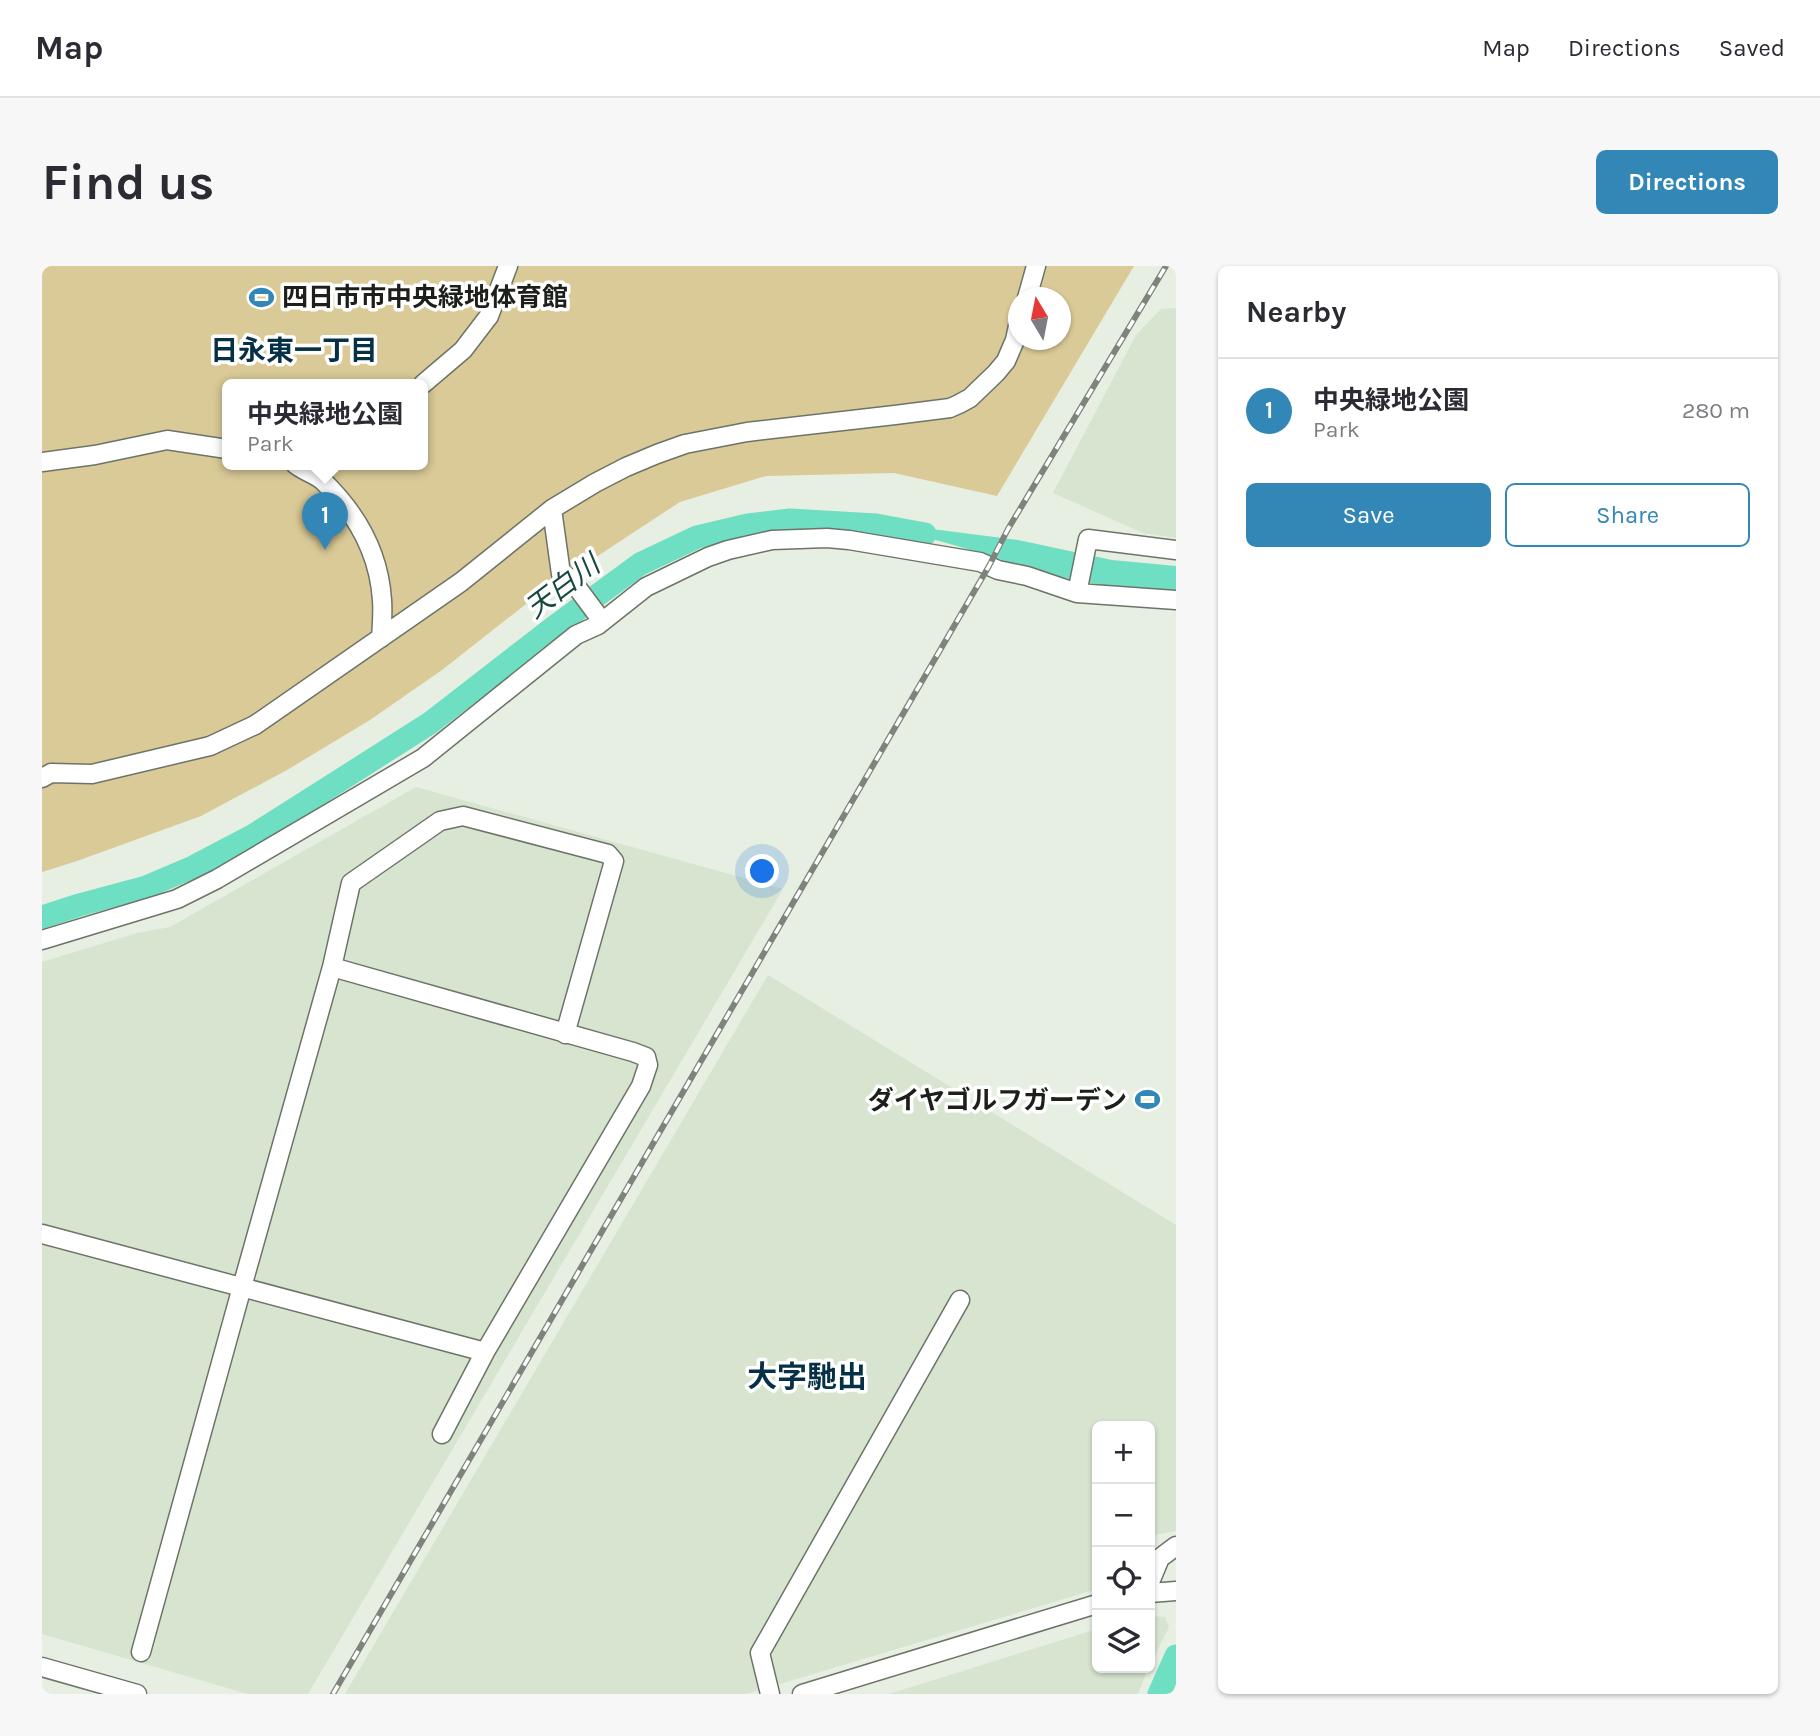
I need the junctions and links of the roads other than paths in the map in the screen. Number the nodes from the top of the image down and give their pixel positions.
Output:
1 (508, 266) edge
2 (1036, 266) edge
3 (1030, 287) edge
4 (1011, 350) edge
5 (428, 380) edge
6 (222, 448) edge
7 (42, 462) edge
8 (305, 470) edge
9 (552, 509) junction
10 (1176, 550) edge
11 (1077, 590) junction
12 (1176, 600) edge
13 (601, 619) junction
14 (381, 638) junction
15 (42, 778) edge
16 (42, 940) edge
17 (332, 967) junction
18 (565, 1034) junction
19 (42, 1234) edge
20 (242, 1287) junction
21 (960, 1300) dead end
22 (485, 1352) junction
23 (442, 1434) dead end
24 (1176, 1546) edge
25 (1155, 1570) edge
26 (1176, 1591) edge
27 (1155, 1593) edge
28 (1092, 1606) edge
29 (141, 1652) dead end
30 (42, 1667) edge
31 (137, 1694) edge
32 (769, 1694) edge
33 (802, 1694) edge

1 - 5 street
2 - 3 street
4 - 9 street
6 - 7 street
8 - 14 street
9 - 13 street
9 - 14 street
10 - 11 street
11 - 12 street
11 - 13 street
13 - 16 street
14 - 15 street
17 - 18 street
17 - 18 street
17 - 20 street
18 - 22 street
19 - 20 street
20 - 22 street
20 - 29 street
21 - 32 street
22 - 23 street
24 - 25 street
26 - 27 street
28 - 33 street
30 - 31 street

